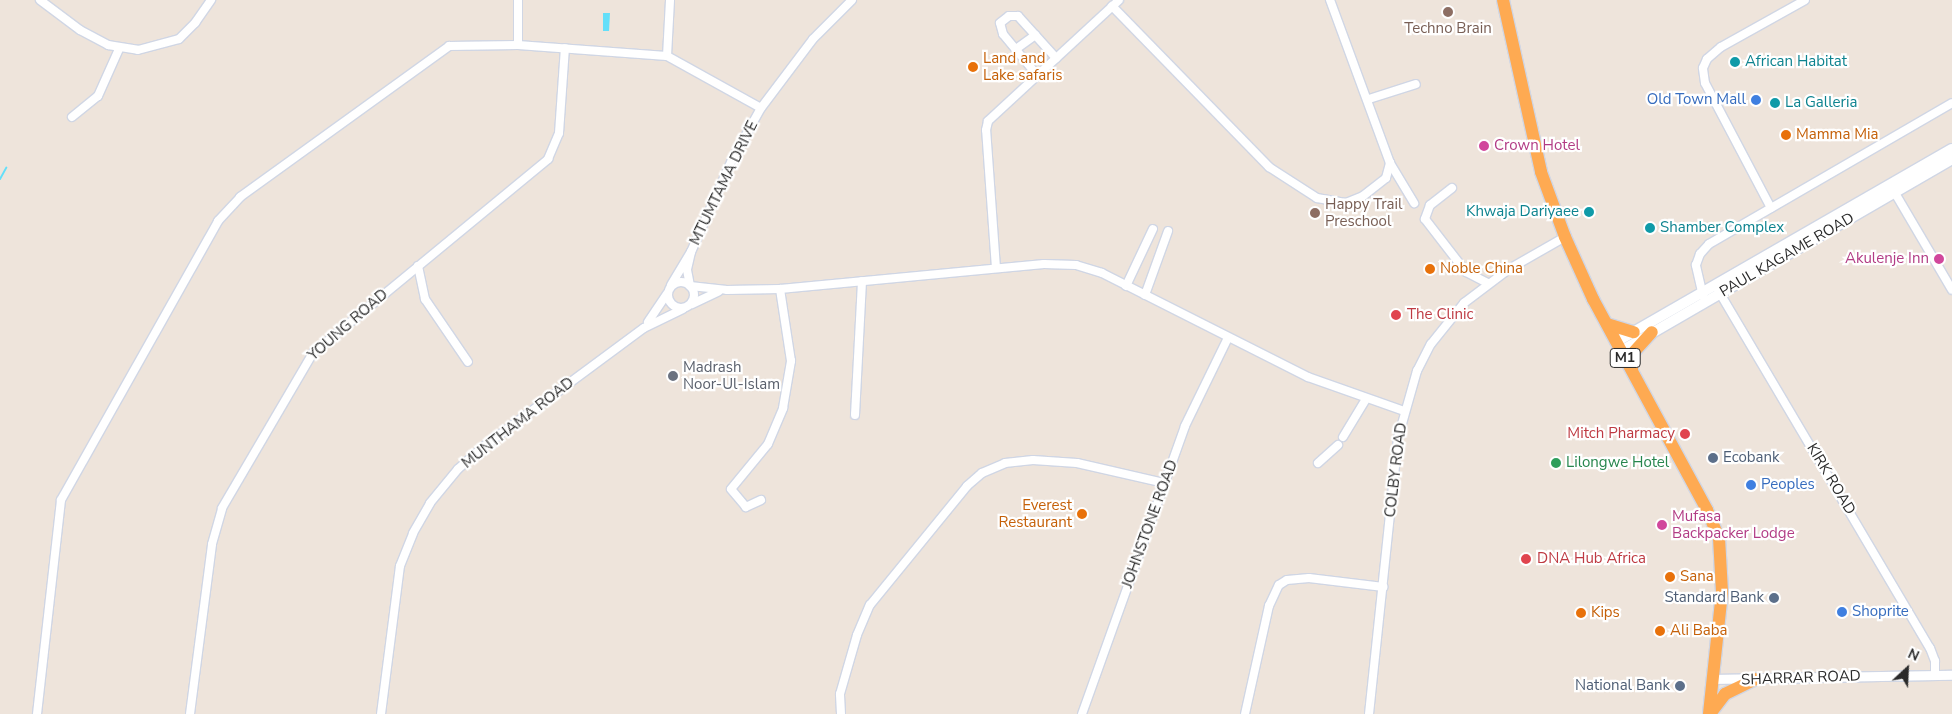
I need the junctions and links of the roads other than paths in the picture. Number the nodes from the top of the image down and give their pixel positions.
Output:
1 (40, 0) edge
2 (212, 0) edge
3 (518, 0) edge
4 (670, 0) edge
5 (852, 0) edge
6 (1119, 0) edge
7 (1330, 0) edge
8 (1503, 0) edge
9 (1805, 0) edge
10 (1112, 6) junction
11 (1035, 35) junction
12 (518, 45) junction
13 (565, 48) junction
14 (119, 49) junction
15 (1016, 49) junction
16 (667, 56) junction
17 (1056, 58) junction
18 (1037, 75) junction
19 (1416, 84) dead end
20 (1369, 99) junction
21 (1952, 102) edge
22 (761, 108) junction
23 (72, 117) dead end
24 (1952, 149) edge
25 (1952, 159) edge
26 (1390, 163) junction
27 (1452, 188) dead end
28 (1893, 189) junction
29 (1414, 203) dead end
30 (1771, 208) junction
31 (1153, 229) dead end
32 (1168, 231) dead end
33 (1565, 237) junction
34 (691, 252) junction
35 (418, 266) junction
36 (996, 268) junction
37 (862, 281) junction
38 (1488, 283) junction
39 (671, 285) junction
40 (690, 286) junction
41 (1126, 286) junction
42 (780, 289) junction
43 (727, 290) junction
44 (1718, 290) junction
45 (1952, 290) edge
46 (667, 294) junction
47 (1145, 295) junction
48 (1703, 299) junction
49 (691, 304) junction
50 (683, 309) junction
51 (1606, 324) junction
52 (644, 328) junction
53 (1634, 332) junction
54 (1652, 332) junction
55 (1228, 338) junction
56 (1619, 346) junction
57 (468, 362) dead end
58 (1632, 371) junction
59 (1366, 399) junction
60 (1404, 411) junction
61 (855, 416) dead end
62 (1343, 437) dead end
63 (1338, 445) dead end
64 (1318, 463) dead end
65 (1164, 483) junction
66 (761, 500) dead end
67 (1383, 588) junction
68 (1952, 674) edge
69 (1934, 675) junction
70 (1711, 679) junction
71 (1756, 679) junction
72 (37, 714) edge
73 (190, 714) edge
74 (381, 714) edge
75 (840, 714) edge
76 (1082, 714) edge
77 (1245, 714) edge
78 (1369, 714) edge
79 (1709, 714) edge

1 - 14 street
2 - 14 street
3 - 12 street
4 - 16 street
5 - 22 street, MTUMTAMA DRIVE
6 - 10 street
7 - 20 street
8 - 33 highway, M1
9 - 30 street
10 - 17 street
10 - 26 street
11 - 15 street
11 - 15 street
11 - 17 street
12 - 13 street
12 - 72 street
13 - 16 street
13 - 35 street, YOUNG ROAD
14 - 23 street
15 - 18 street
16 - 22 street
17 - 18 street
18 - 36 street
19 - 20 street
20 - 26 street
21 - 30 street
22 - 34 street, MTUMTAMA DRIVE
24 - 28 main road
25 - 28 main road, PAUL KAGAME ROAD
26 - 29 street
27 - 38 street
28 - 44 main road, PAUL KAGAME ROAD
28 - 45 street
30 - 48 street
31 - 41 street
32 - 47 street
33 - 38 street, COLBY ROAD
33 - 51 highway, M1
34 - 39 street
34 - 40 street
35 - 57 street
35 - 73 street, YOUNG ROAD
36 - 37 street
36 - 41 street
37 - 42 street
37 - 61 street
38 - 60 street, COLBY ROAD
39 - 40 street
39 - 46 street
40 - 43 street
40 - 49 street
41 - 47 street
42 - 43 street
42 - 66 street
43 - 49 street
44 - 48 main road, PAUL KAGAME ROAD
44 - 69 street, KIRK ROAD
46 - 50 street
46 - 52 street
47 - 55 street
48 - 53 main road
48 - 54 main road, PAUL KAGAME ROAD
49 - 50 street
50 - 52 street
51 - 53 highway
51 - 56 highway, M1
52 - 74 street, MUNTHAMA ROAD
53 - 56 main road
54 - 56 main road, PAUL KAGAME ROAD
54 - 58 highway
55 - 59 street
55 - 65 street, JOHNSTONE ROAD
56 - 58 highway, M1
58 - 70 highway, M1
59 - 60 street
59 - 62 street
60 - 67 street, COLBY ROAD
63 - 64 street
65 - 75 street
65 - 76 street, JOHNSTONE ROAD
67 - 77 street
67 - 78 street, COLBY ROAD
68 - 69 street, SHARRAR ROAD
69 - 71 street, SHARRAR ROAD
70 - 71 street, SHARRAR ROAD
70 - 79 highway, M1
71 - 79 highway

